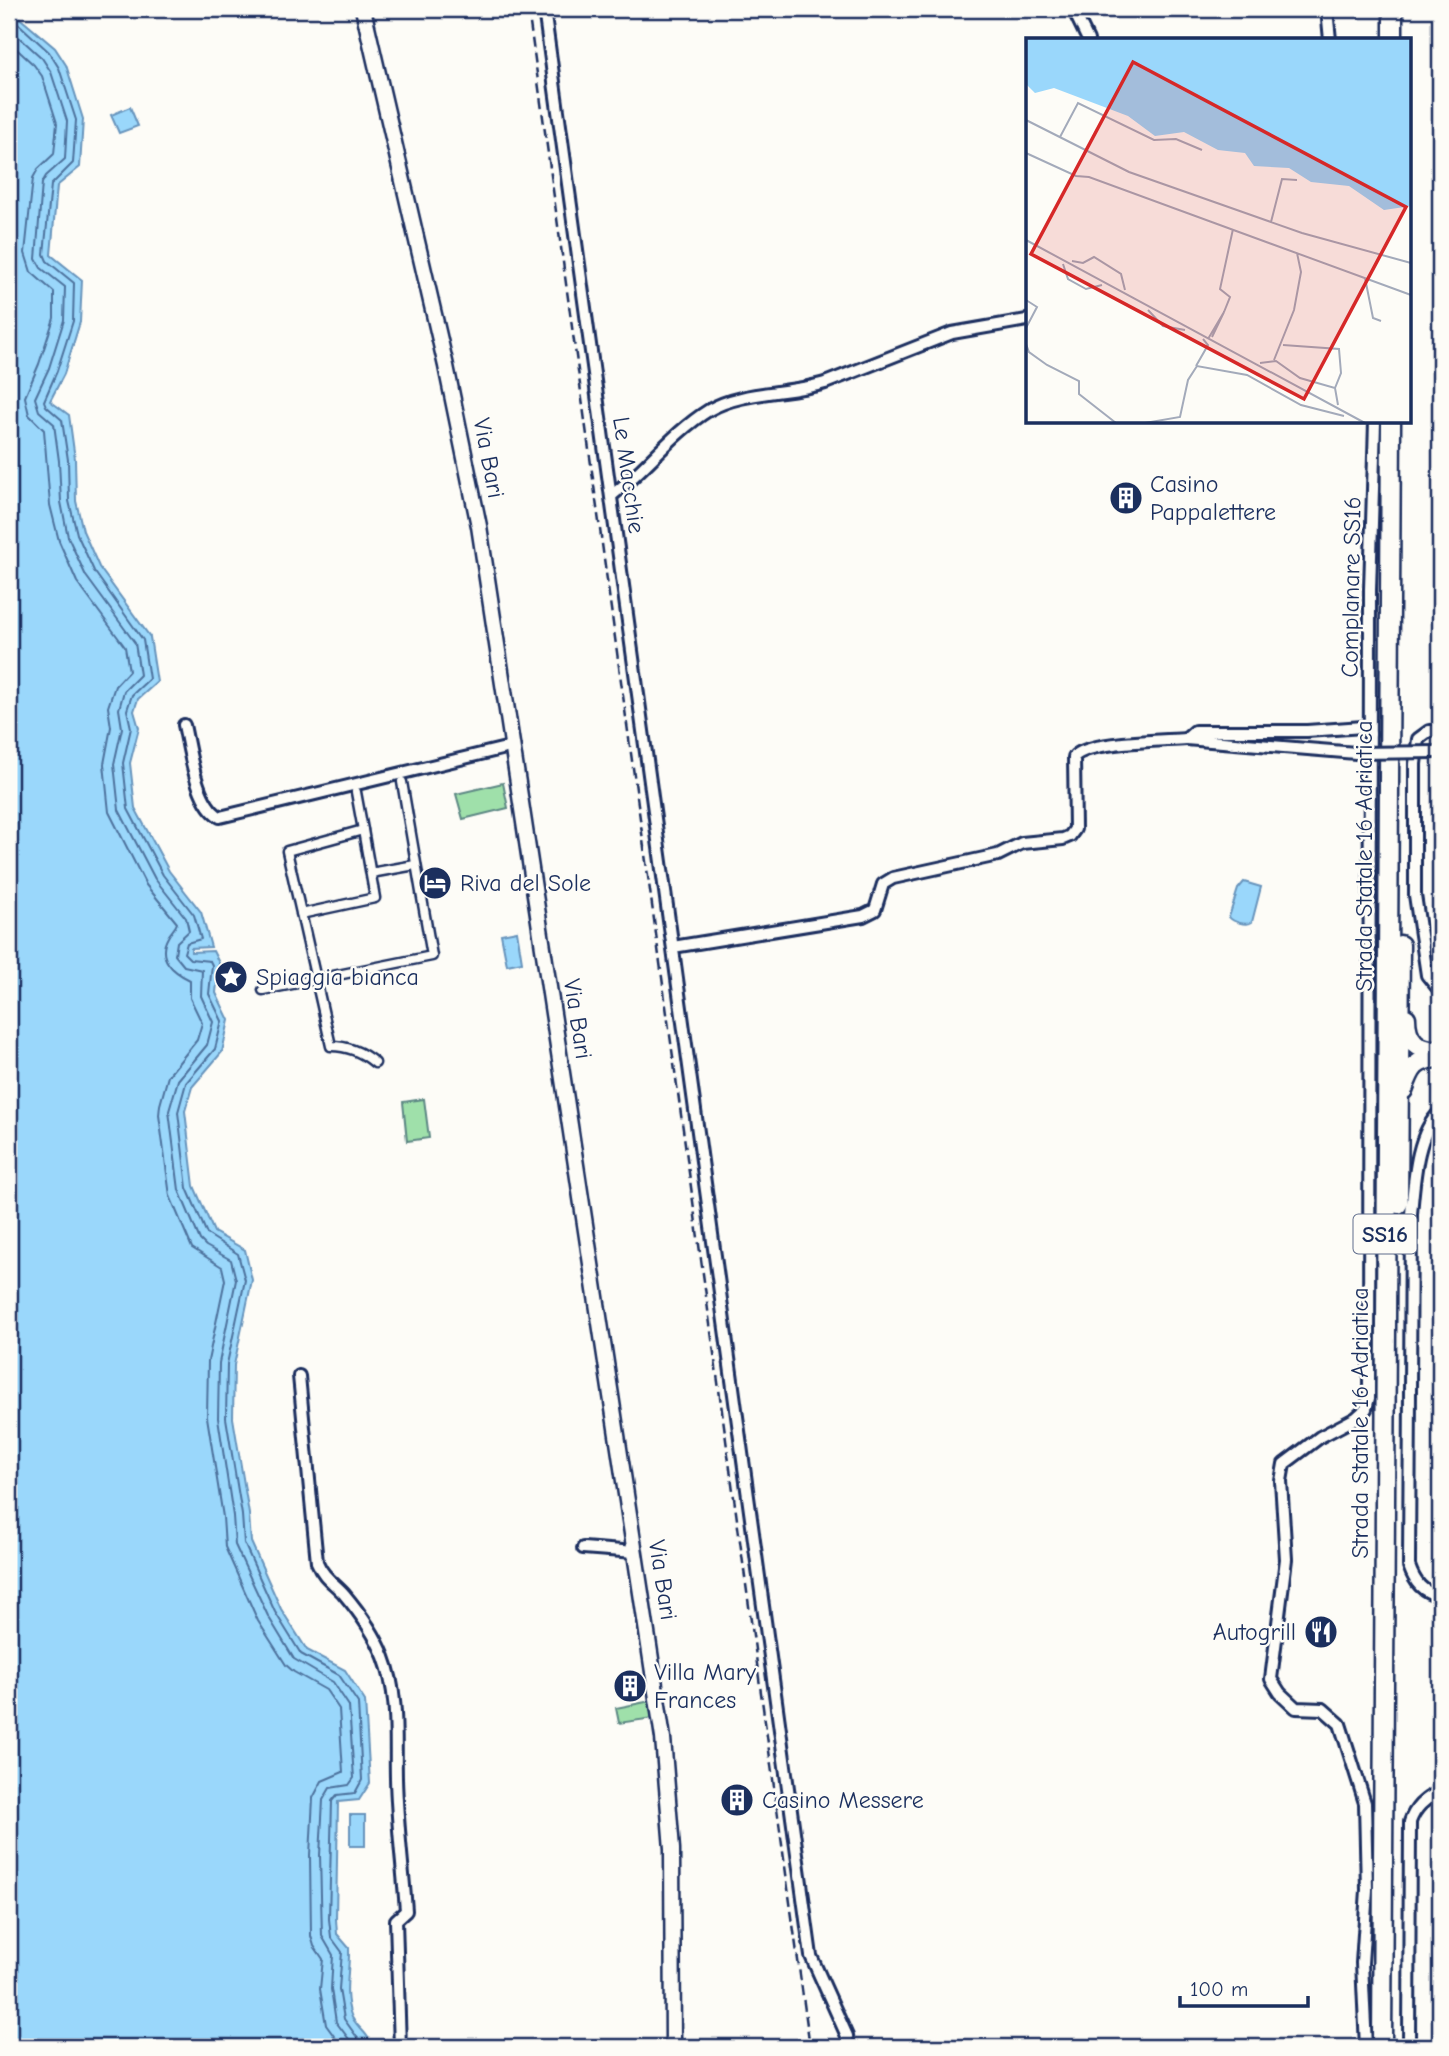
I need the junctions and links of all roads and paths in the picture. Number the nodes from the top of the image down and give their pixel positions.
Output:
1 (363, 9) edge
2 (554, 9) edge
3 (1073, 9) edge
4 (1327, 9) edge
5 (1393, 9) edge
6 (1404, 9) edge
7 (545, 13) edge
8 (1087, 38) edge
9 (1331, 38) edge
10 (1393, 38) edge
11 (1404, 38) edge
12 (1026, 320) edge
13 (1375, 424) edge
14 (1391, 424) edge
15 (1402, 424) edge
16 (611, 496) junction
17 (184, 725) dead end
18 (1440, 731) edge
19 (1370, 734) junction
20 (1186, 739) junction
21 (514, 746) junction
22 (1438, 752) edge
23 (402, 782) dead end
24 (356, 792) dead end
25 (363, 830) junction
26 (415, 865) junction
27 (371, 873) junction
28 (301, 914) junction
29 (673, 947) junction
30 (317, 981) junction
31 (262, 990) dead end
32 (1399, 990) junction
33 (1440, 991) edge
34 (1440, 1050) edge
35 (1440, 1058) edge
36 (375, 1063) dead end
37 (1398, 1107) junction
38 (1440, 1112) edge
39 (299, 1376) dead end
40 (583, 1548) dead end
41 (635, 1552) junction
42 (1440, 1596) edge
43 (1440, 1792) edge
44 (400, 2047) edge
45 (674, 2047) edge
46 (848, 2047) edge
47 (1366, 2047) edge
48 (1382, 2047) edge
49 (1394, 2047) edge
50 (1409, 2047) edge

1 - 21 main road, Via Bari
2 - 7 street
3 - 8 street
4 - 9 street
5 - 10 highway
6 - 11 highway
7 - 16 street, Le Macchie
12 - 16 street
13 - 19 street, Complanare SS16
14 - 48 highway, Strada Statale 16 Adriatica / SS16
15 - 32 highway, Strada Statale 16 Adriatica / SS16
16 - 29 street, Le Macchie
17 - 21 street
18 - 33 street
19 - 20 street
19 - 47 street, Complanare SS16
20 - 22 street, bridge
20 - 29 street
21 - 41 main road, Via Bari
23 - 26 street
24 - 25 street
25 - 27 street
25 - 28 street
26 - 27 street
26 - 30 street
27 - 28 street
28 - 30 street
29 - 46 street, Le Macchie
30 - 31 street
30 - 36 street
32 - 34 highway
32 - 37 highway, Strada Statale 16 Adriatica / SS16
35 - 37 highway
37 - 49 highway, Strada Statale 16 Adriatica / SS16
38 - 42 street
39 - 44 street
40 - 41 street
41 - 45 main road, Via Bari
43 - 50 street

